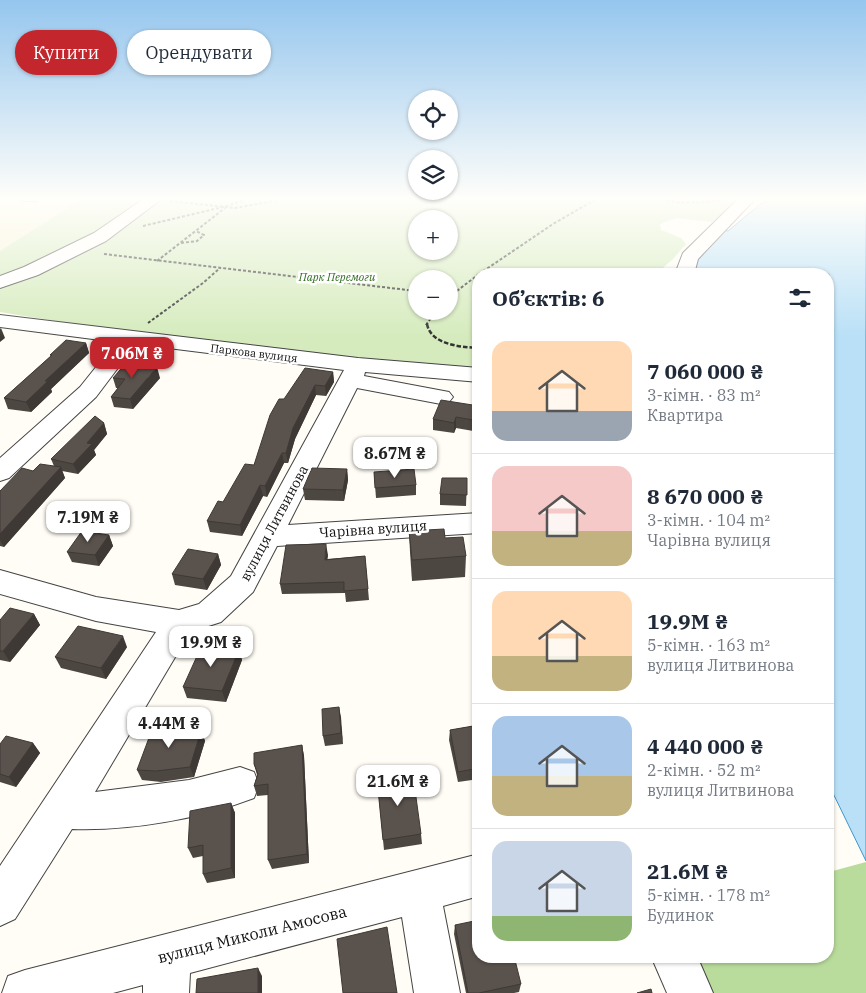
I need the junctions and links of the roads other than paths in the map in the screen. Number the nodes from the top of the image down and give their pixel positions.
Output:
1 (85, 244) edge
2 (702, 244) edge
3 (686, 268) edge
4 (0, 282) edge
5 (0, 321) edge
6 (130, 338) junction
7 (354, 373) junction
8 (472, 375) edge
9 (441, 397) dead end
10 (0, 472) edge
11 (472, 523) edge
12 (268, 536) junction
13 (0, 582) edge
14 (179, 623) junction
15 (240, 785) dead end
16 (62, 810) junction
17 (472, 877) edge
18 (419, 891) junction
19 (0, 904) edge
20 (677, 963) edge
21 (166, 974) edge
22 (25, 993) edge
23 (437, 993) edge
24 (690, 993) edge

1 - 4 street
2 - 3 street
5 - 6 street, Паркова вулиця
6 - 7 street, Паркова вулиця
6 - 10 street
7 - 8 street, Паркова вулиця
7 - 9 street
7 - 12 street, вулиця Литвинова
11 - 12 street, Чарівна вулиця
12 - 14 street, вулиця Литвинова
13 - 14 street
14 - 16 street
15 - 16 street
16 - 19 street
17 - 18 street, вулиця Миколи Амосова
18 - 21 street, вулиця Миколи Амосова
18 - 23 street
20 - 24 street
21 - 22 street, вулиця Миколи Амосова

